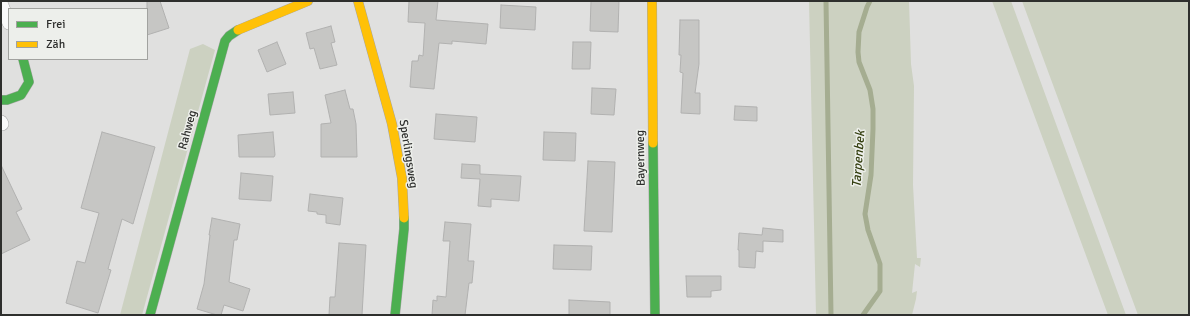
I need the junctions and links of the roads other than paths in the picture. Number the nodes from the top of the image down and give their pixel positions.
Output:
1 (308, 1) edge
2 (358, 1) edge
3 (652, 1) edge
4 (5, 13) edge
5 (1, 26) edge
6 (22, 60) edge
7 (1, 100) edge
8 (150, 315) edge
9 (395, 315) edge
10 (654, 315) edge

1 - 8 street, Rahweg
2 - 9 street, Sperlingsweg
3 - 10 street, Bayernweg
4 - 5 street
6 - 7 street

